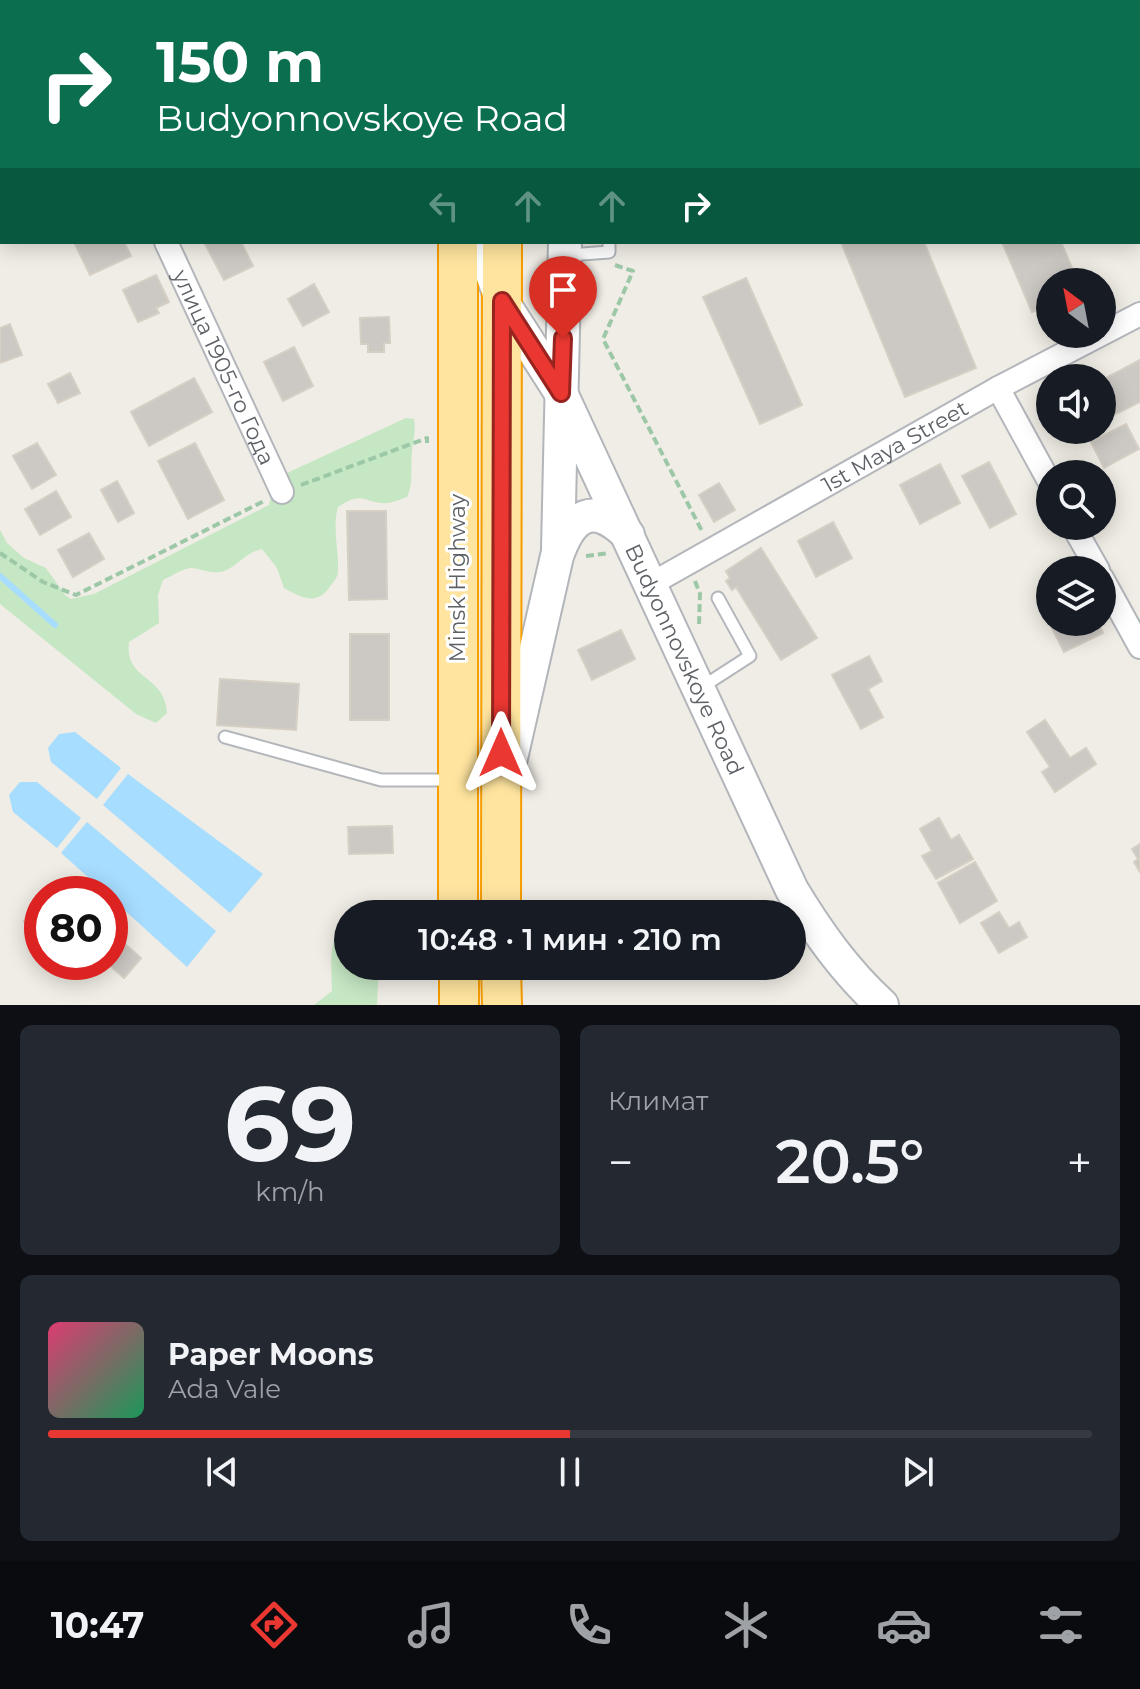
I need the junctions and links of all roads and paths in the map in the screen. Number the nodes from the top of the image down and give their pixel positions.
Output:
1 (167, 244) edge
2 (458, 244) edge
3 (481, 244) edge
4 (502, 244) edge
5 (609, 244) edge
6 (565, 249) edge
7 (612, 264) dead end
8 (502, 301) junction
9 (1140, 314) edge
10 (998, 388) junction
11 (561, 393) junction
12 (427, 450) dead end
13 (1037, 460) edge
14 (282, 492) junction
15 (706, 538) dead end
16 (624, 544) junction
17 (0, 553) edge
18 (569, 556) junction
19 (692, 571) dead end
20 (651, 584) junction
21 (718, 598) dead end
22 (1116, 603) edge
23 (691, 629) dead end
24 (1140, 647) edge
25 (698, 690) junction
26 (225, 737) dead end
27 (458, 780) junction
28 (501, 877) junction
29 (458, 900) edge
30 (501, 900) edge
31 (459, 980) edge
32 (501, 980) edge
33 (459, 1005) edge
34 (502, 1005) edge
35 (882, 1005) edge

1 - 14 street, улица 1905-го Года
2 - 27 highway, Minsk Highway
3 - 8 main road, Budyonnovskoye Road
4 - 8 highway, Minsk Highway
5 - 6 lane
6 - 11 main road
7 - 15 path
8 - 11 main road, Budyonnovskoye Road
8 - 28 highway, Minsk Highway
9 - 10 street, 1st Maya Street
10 - 13 street
10 - 20 street, 1st Maya Street
11 - 16 main road, Budyonnovskoye Road
11 - 18 main road
12 - 14 path
14 - 17 path
16 - 18 path
16 - 18 main road
16 - 20 main road, Budyonnovskoye Road
18 - 28 main road
19 - 23 path
20 - 25 main road, Budyonnovskoye Road
21 - 25 lane
22 - 24 street
25 - 35 main road, Budyonnovskoye Road
26 - 27 lane
27 - 29 highway, Minsk Highway
28 - 30 highway, Minsk Highway
31 - 33 highway
32 - 34 highway

